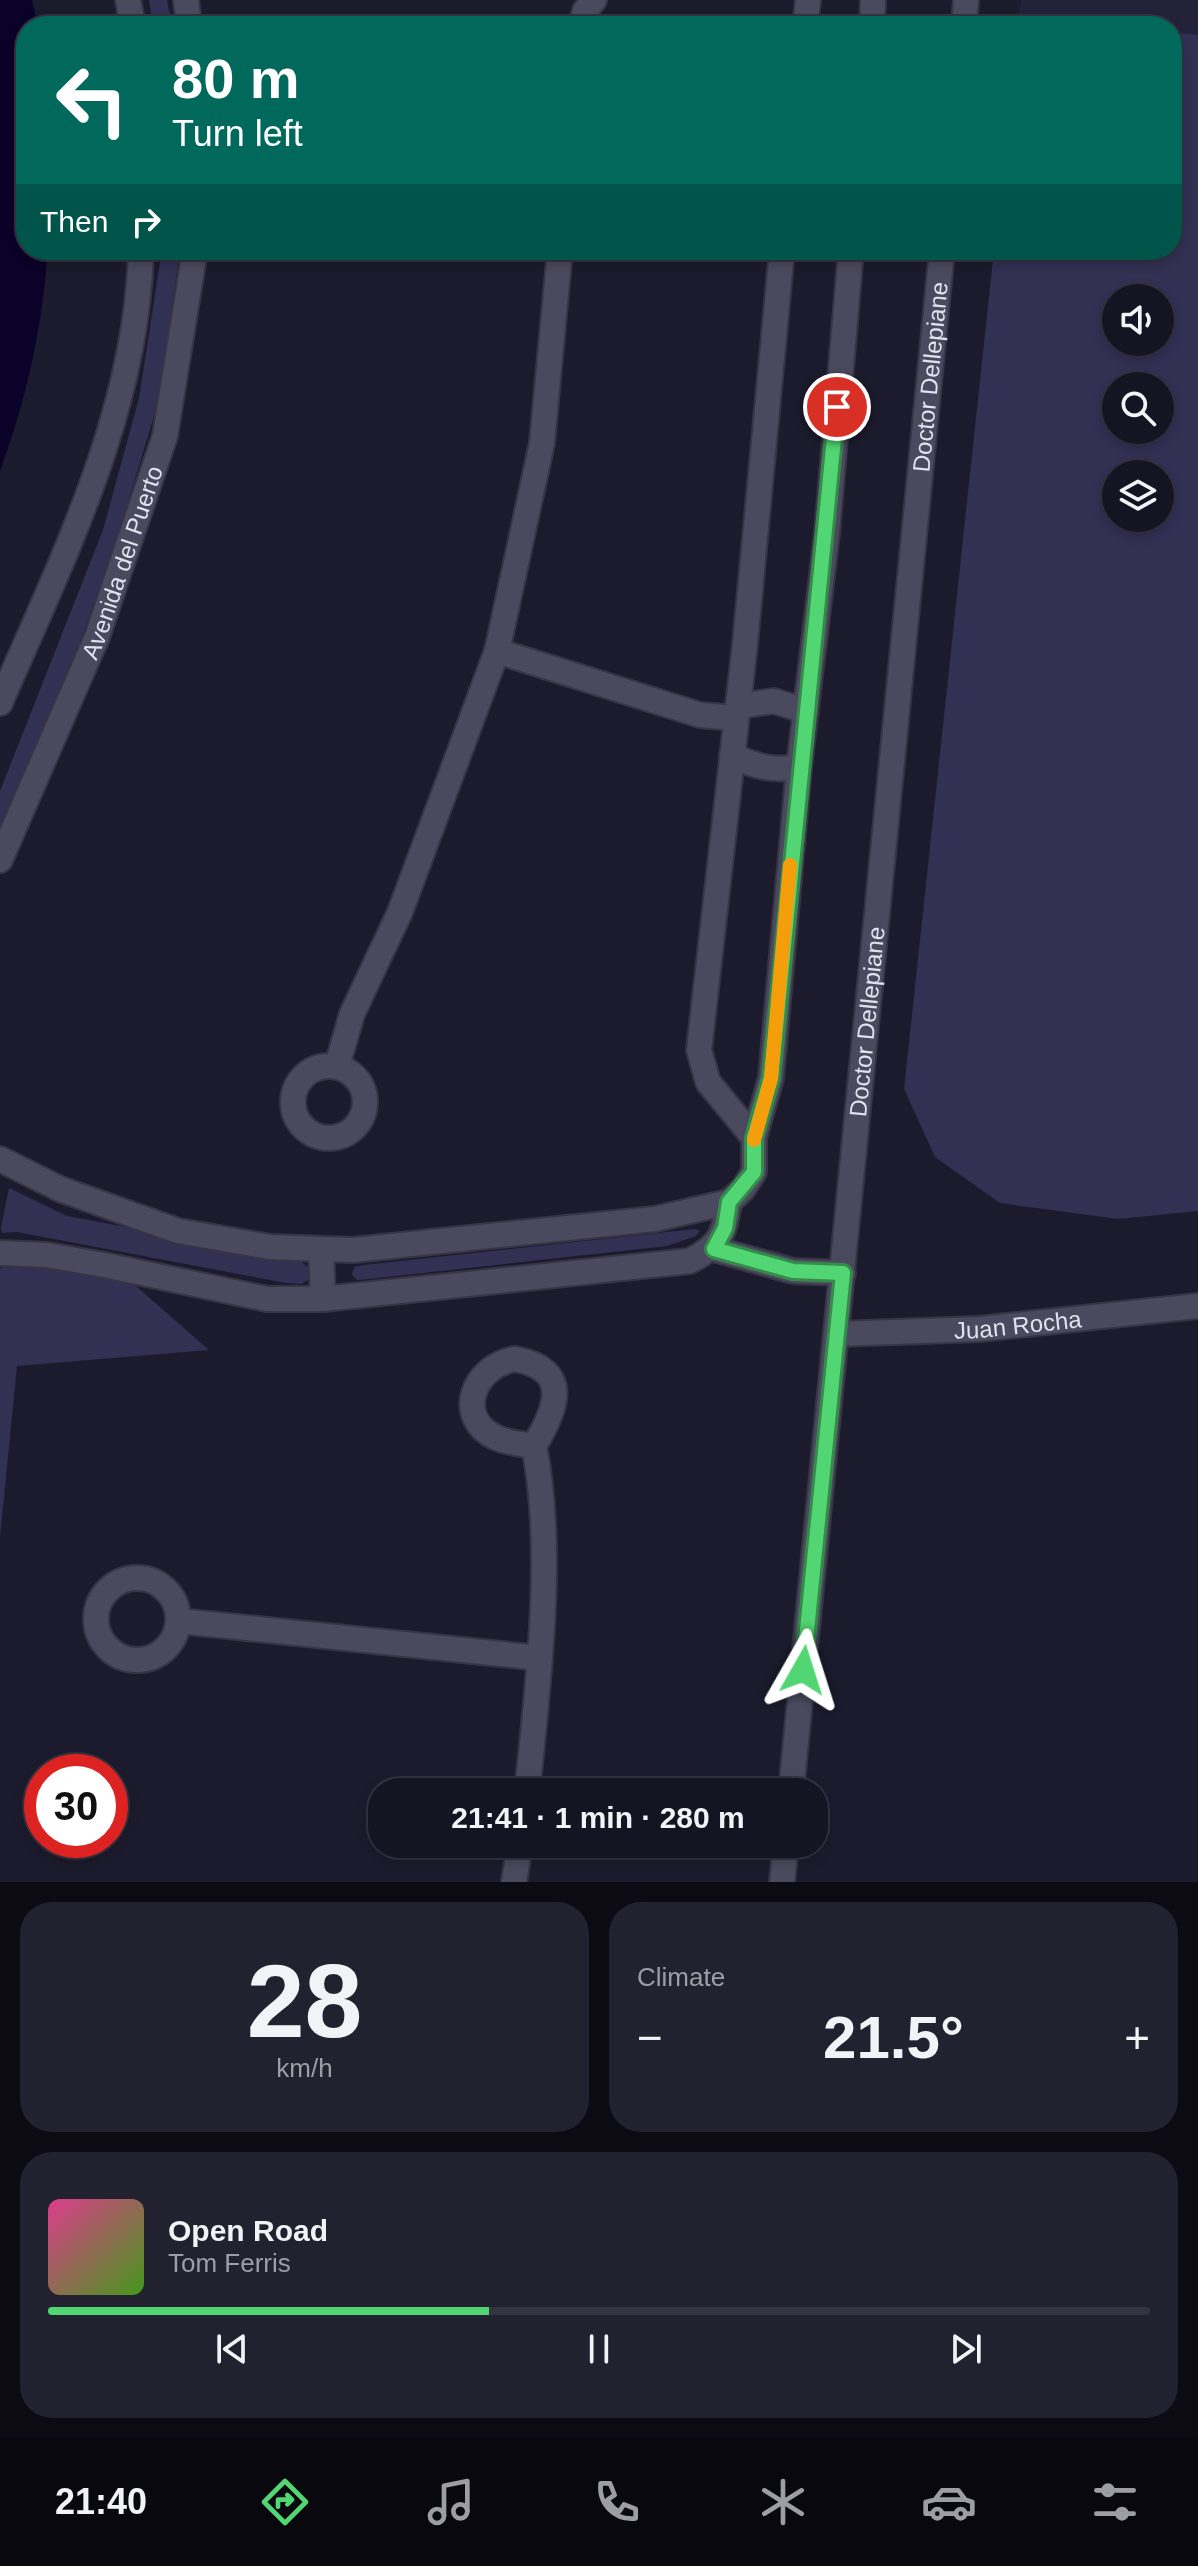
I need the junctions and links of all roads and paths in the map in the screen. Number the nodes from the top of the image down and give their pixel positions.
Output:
1 (140, 260) edge
2 (193, 260) edge
3 (559, 260) edge
4 (781, 260) edge
5 (850, 260) edge
6 (941, 260) edge
7 (497, 651) junction
8 (0, 703) edge
9 (806, 711) junction
10 (737, 712) junction
11 (732, 755) junction
12 (799, 767) junction
13 (0, 860) edge
14 (337, 1066) dead end
15 (754, 1138) junction
16 (0, 1159) edge
17 (729, 1202) junction
18 (321, 1249) junction
19 (714, 1249) junction
20 (0, 1253) edge
21 (843, 1273) junction
22 (323, 1299) junction
23 (1198, 1306) edge
24 (836, 1334) junction
25 (534, 1446) dead end
26 (179, 1621) dead end
27 (540, 1658) junction
28 (528, 1778) edge
29 (792, 1778) edge
30 (518, 1858) edge
31 (785, 1858) edge
32 (514, 1882) edge
33 (782, 1882) edge

1 - 8 street
2 - 13 street, Avenida del Puerto
3 - 7 street
4 - 10 street
5 - 9 street
6 - 21 street, Doctor Dellepiane
7 - 10 street
7 - 14 street
9 - 10 street
9 - 12 street
10 - 11 street
11 - 12 street
11 - 15 street
12 - 15 street
15 - 17 street
16 - 18 street
17 - 18 street
17 - 19 street
18 - 22 street
19 - 21 street
19 - 22 street
20 - 22 street
21 - 24 street, Doctor Dellepiane
23 - 24 street, Juan Rocha
24 - 29 street, Doctor Dellepiane
25 - 27 street
26 - 27 street
27 - 28 street
30 - 32 street
31 - 33 street

